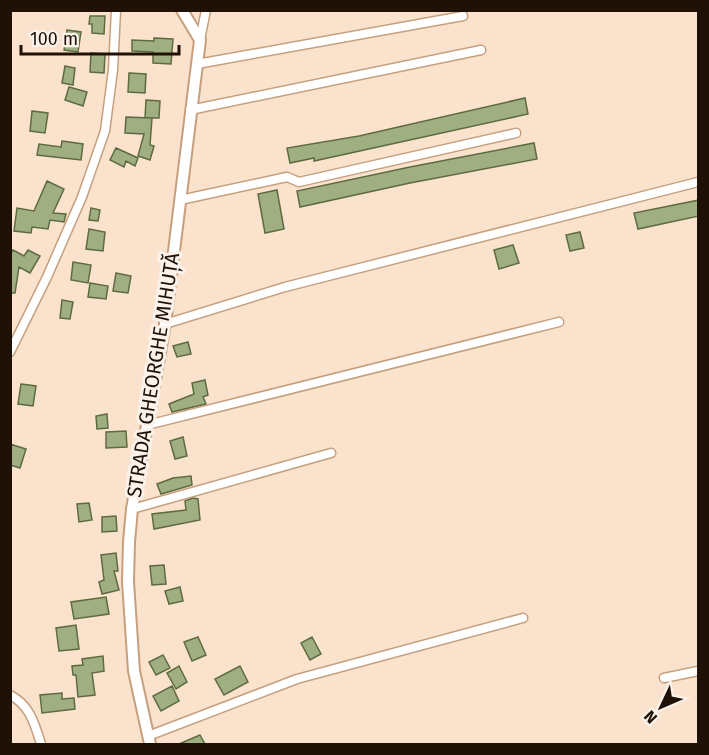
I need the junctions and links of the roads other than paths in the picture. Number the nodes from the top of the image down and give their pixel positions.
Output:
1 (116, 10) edge
2 (182, 10) edge
3 (206, 10) edge
4 (463, 16) dead end
5 (200, 40) junction
6 (481, 50) dead end
7 (196, 64) junction
8 (190, 110) junction
9 (516, 133) dead end
10 (699, 182) edge
11 (180, 200) junction
12 (559, 322) dead end
13 (165, 324) junction
14 (10, 352) edge
15 (147, 425) junction
16 (332, 453) dead end
17 (132, 510) junction
18 (523, 618) dead end
19 (699, 671) edge
20 (664, 678) dead end
21 (10, 695) edge
22 (149, 740) edge
23 (40, 744) edge

1 - 14 street
2 - 5 street
3 - 5 street
4 - 7 street
5 - 7 street, STRADA GHEORGHE MIHUȚĂ
6 - 8 street
7 - 8 street, STRADA GHEORGHE MIHUȚĂ
8 - 11 street, STRADA GHEORGHE MIHUȚĂ
9 - 11 street
10 - 13 street
11 - 13 street, STRADA GHEORGHE MIHUȚĂ
12 - 15 street
13 - 15 street, STRADA GHEORGHE MIHUȚĂ
15 - 17 street, STRADA GHEORGHE MIHUȚĂ
16 - 17 street
17 - 22 street, STRADA GHEORGHE MIHUȚĂ
18 - 22 street
19 - 20 street
21 - 23 street

